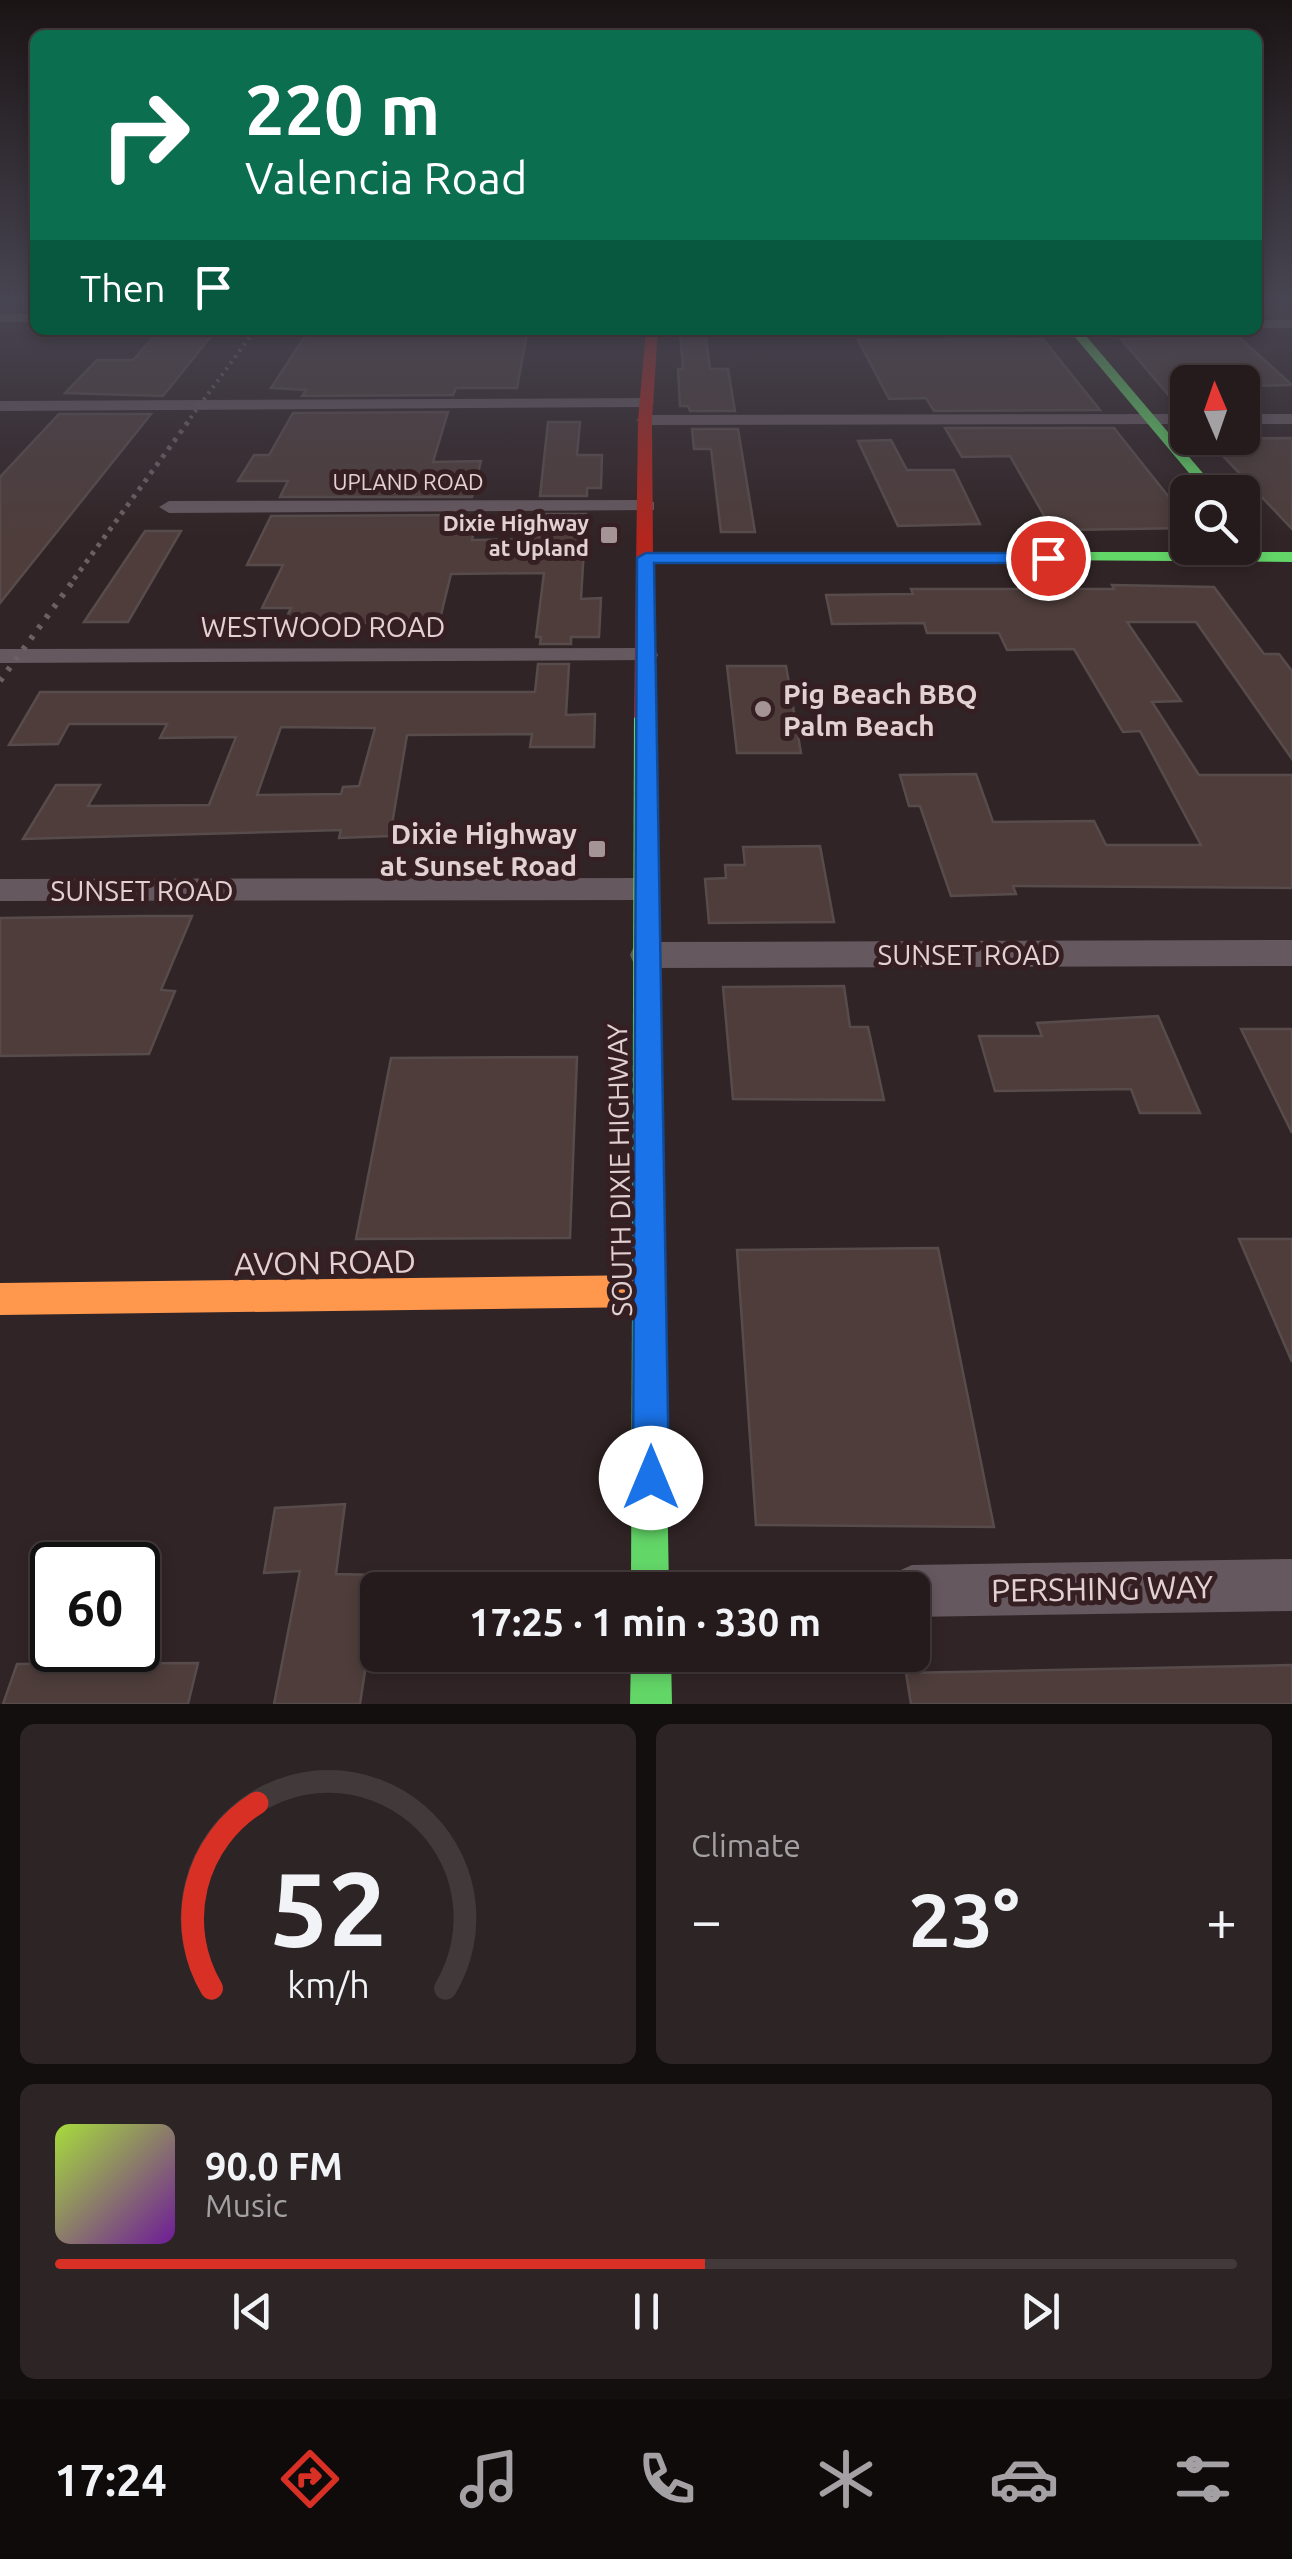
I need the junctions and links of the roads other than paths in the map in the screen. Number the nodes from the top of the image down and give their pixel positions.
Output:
1 (648, 380) edge
2 (1117, 380) edge
3 (0, 402) edge
4 (26, 403) junction
5 (646, 411) junction
6 (1292, 418) edge
7 (1150, 419) junction
8 (1170, 419) edge
9 (1260, 419) edge
10 (0, 428) edge
11 (1198, 475) edge
12 (647, 506) junction
13 (169, 507) dead end
14 (1260, 551) edge
15 (1292, 557) edge
16 (646, 558) junction
17 (1266, 558) junction
18 (1292, 588) edge
19 (646, 655) junction
20 (0, 656) edge
21 (644, 889) junction
22 (0, 890) edge
23 (1292, 953) edge
24 (646, 955) junction
25 (651, 1291) junction
26 (0, 1299) edge
27 (650, 1572) edge
28 (1292, 1585) edge
29 (930, 1591) edge
30 (650, 1672) edge
31 (651, 1704) edge

1 - 5 street, SOUTH DIXIE HIGHWAY
2 - 7 street
3 - 4 street
4 - 5 street
4 - 10 street
5 - 7 street
5 - 12 street, SOUTH DIXIE HIGHWAY
6 - 9 street
7 - 8 street
7 - 11 street
12 - 13 street, UPLAND ROAD
12 - 16 street, SOUTH DIXIE HIGHWAY
14 - 17 street
15 - 17 street
16 - 17 street
16 - 19 street, SOUTH DIXIE HIGHWAY
17 - 18 street
19 - 20 street, WESTWOOD ROAD
19 - 21 street, SOUTH DIXIE HIGHWAY
21 - 22 street, SUNSET ROAD
21 - 24 street, SOUTH DIXIE HIGHWAY
23 - 24 street, SUNSET ROAD
24 - 25 street, SOUTH DIXIE HIGHWAY
25 - 26 street, AVON ROAD
25 - 27 street, SOUTH DIXIE HIGHWAY
28 - 29 street, PERSHING WAY
30 - 31 street

